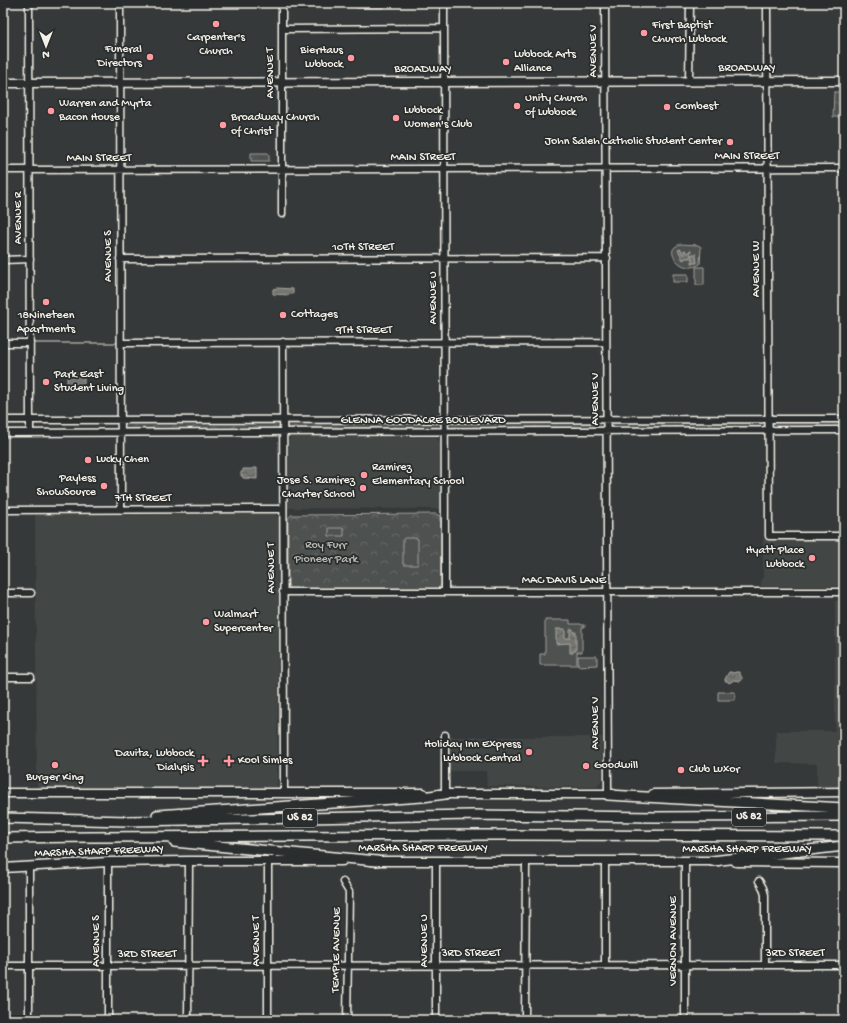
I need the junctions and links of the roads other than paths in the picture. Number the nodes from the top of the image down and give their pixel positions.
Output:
1 (29, 3) edge
2 (120, 3) edge
3 (282, 3) edge
4 (444, 3) edge
5 (605, 3) edge
6 (690, 3) edge
7 (767, 3) edge
8 (282, 28) junction
9 (444, 28) junction
10 (767, 81) junction
11 (844, 81) edge
12 (120, 82) junction
13 (282, 82) junction
14 (444, 82) junction
15 (605, 82) junction
16 (689, 82) junction
17 (3, 83) edge
18 (30, 83) junction
19 (767, 168) junction
20 (844, 168) edge
21 (282, 169) junction
22 (444, 169) junction
23 (606, 169) junction
24 (3, 170) edge
25 (30, 170) junction
26 (120, 170) junction
27 (282, 214) dead end
28 (444, 258) junction
29 (607, 258) junction
30 (30, 259) junction
31 (120, 259) junction
32 (3, 260) edge
33 (121, 342) junction
34 (283, 342) junction
35 (445, 342) junction
36 (606, 342) junction
37 (3, 343) edge
38 (30, 343) junction
39 (283, 419) junction
40 (445, 419) junction
41 (607, 419) junction
42 (768, 419) junction
43 (844, 419) edge
44 (3, 420) edge
45 (30, 420) junction
46 (121, 420) junction
47 (844, 430) edge
48 (607, 431) junction
49 (768, 431) junction
50 (283, 432) junction
51 (445, 432) junction
52 (3, 433) edge
53 (30, 433) junction
54 (121, 433) junction
55 (283, 509) junction
56 (3, 510) edge
57 (121, 510) junction
58 (844, 536) edge
59 (283, 592) junction
60 (445, 592) junction
61 (607, 592) junction
62 (844, 592) edge
63 (3, 593) edge
64 (31, 593) dead end
65 (3, 677) edge
66 (31, 677) dead end
67 (445, 735) dead end
68 (844, 792) edge
69 (3, 793) edge
70 (284, 793) junction
71 (445, 794) junction
72 (608, 794) junction
73 (844, 808) edge
74 (844, 816) edge
75 (3, 818) edge
76 (128, 821) junction
77 (844, 836) edge
78 (121, 837) junction
79 (3, 838) edge
80 (844, 846) edge
81 (189, 861) junction
82 (268, 861) junction
83 (377, 861) junction
84 (605, 861) junction
85 (712, 861) junction
86 (108, 862) junction
87 (436, 862) junction
88 (526, 862) junction
89 (685, 862) junction
90 (844, 863) edge
91 (29, 867) junction
92 (3, 868) edge
93 (759, 881) dead end
94 (343, 882) dead end
95 (348, 965) junction
96 (436, 965) junction
97 (525, 965) junction
98 (605, 965) junction
99 (685, 965) junction
100 (765, 965) junction
101 (844, 965) edge
102 (3, 966) edge
103 (28, 966) junction
104 (108, 966) junction
105 (188, 966) junction
106 (268, 966) junction
107 (29, 1020) edge
108 (108, 1020) edge
109 (188, 1020) edge
110 (268, 1020) edge
111 (347, 1020) edge
112 (436, 1020) edge
113 (525, 1020) edge
114 (685, 1020) edge

1 - 18 street, AVENUE R
2 - 12 street, AVENUE S
3 - 8 street, AVENUE T
4 - 9 street, AVENUE U
5 - 15 street, AVENUE V
6 - 16 street
7 - 10 street, AVENUE W
8 - 9 street
8 - 13 street, AVENUE T
9 - 14 street, AVENUE U
10 - 11 main road, BROADWAY
10 - 16 main road, BROADWAY
10 - 19 street, AVENUE W
12 - 13 main road, BROADWAY
12 - 18 main road, BROADWAY
12 - 26 street, AVENUE S
13 - 14 main road, BROADWAY
13 - 21 street, AVENUE T
14 - 15 main road, BROADWAY
14 - 22 street, AVENUE U
15 - 16 main road, BROADWAY
15 - 23 street, AVENUE V
17 - 18 main road, BROADWAY
18 - 25 street, AVENUE R
19 - 20 street, MAIN STREET
19 - 23 street, MAIN STREET
19 - 42 street, AVENUE W
21 - 22 street, MAIN STREET
21 - 26 street, MAIN STREET
21 - 27 street, AVENUE T
22 - 23 street, MAIN STREET
22 - 28 street, AVENUE U
23 - 29 street, AVENUE V
24 - 25 street, MAIN STREET
25 - 26 street, MAIN STREET
25 - 30 street, AVENUE R
26 - 31 street, AVENUE S
28 - 29 street, 10TH STREET
28 - 31 street, 10TH STREET
28 - 35 street, AVENUE U
29 - 36 street, AVENUE V
30 - 32 street
30 - 38 street, AVENUE R
31 - 33 street, AVENUE S
33 - 34 street, 9TH STREET
33 - 46 street, AVENUE S
34 - 35 street, 9TH STREET
34 - 39 street, AVENUE T
35 - 36 street, 9TH STREET
35 - 40 street, AVENUE U
36 - 41 street, AVENUE V
37 - 38 street
38 - 45 street, AVENUE R
39 - 40 street, GLENNA GOODACRE BOULEVARD
39 - 46 street, GLENNA GOODACRE BOULEVARD
39 - 50 street, AVENUE T
40 - 41 street, GLENNA GOODACRE BOULEVARD
40 - 51 street, AVENUE U
41 - 42 street, GLENNA GOODACRE BOULEVARD
41 - 48 street, AVENUE V
42 - 43 street, GLENNA GOODACRE BOULEVARD
42 - 49 street, AVENUE W
44 - 45 street, GLENNA GOODACRE BOULEVARD
45 - 46 street, GLENNA GOODACRE BOULEVARD
45 - 53 street, AVENUE R
46 - 54 street, AVENUE S
47 - 49 street, GLENNA GOODACRE BOULEVARD
48 - 49 street, GLENNA GOODACRE BOULEVARD
48 - 51 street, GLENNA GOODACRE BOULEVARD
48 - 61 street, AVENUE V
49 - 58 street, AVENUE W
50 - 51 street, GLENNA GOODACRE BOULEVARD
50 - 54 street, GLENNA GOODACRE BOULEVARD
50 - 55 street, AVENUE T
51 - 60 street, AVENUE U
52 - 53 street, GLENNA GOODACRE BOULEVARD
53 - 54 street, GLENNA GOODACRE BOULEVARD
54 - 57 street, AVENUE S
55 - 57 street, 7TH STREET
55 - 59 street, AVENUE T
56 - 57 street, 7TH STREET
59 - 60 street, MAC DAVIS LANE
59 - 70 street, AVENUE T
60 - 61 street, MAC DAVIS LANE
61 - 62 street, MAC DAVIS LANE
61 - 72 street, AVENUE V
63 - 64 street
65 - 66 street
67 - 71 street
68 - 72 main road
69 - 70 main road
70 - 71 main road
71 - 72 main road
71 - 76 highway
72 - 73 highway
74 - 76 highway, US 82
75 - 76 highway, US 82
77 - 78 highway, MARSHA SHARP FREEWAY / US 82
78 - 79 highway, MARSHA SHARP FREEWAY / US 82
78 - 83 highway
80 - 85 highway
81 - 82 main road, MARSHA SHARP FREEWAY
81 - 86 main road, MARSHA SHARP FREEWAY
81 - 105 street
82 - 83 main road, MARSHA SHARP FREEWAY
82 - 106 street, AVENUE T
83 - 87 main road, MARSHA SHARP FREEWAY
84 - 88 main road, MARSHA SHARP FREEWAY
84 - 89 main road, MARSHA SHARP FREEWAY
84 - 98 street
85 - 89 main road, MARSHA SHARP FREEWAY
85 - 90 main road, MARSHA SHARP FREEWAY
86 - 91 main road, MARSHA SHARP FREEWAY
86 - 104 street, AVENUE S
87 - 88 main road, MARSHA SHARP FREEWAY
87 - 96 street, AVENUE U
88 - 97 street
89 - 99 street, VERNON AVENUE
91 - 92 main road, MARSHA SHARP FREEWAY
91 - 103 street
93 - 100 street
94 - 95 street, TEMPLE AVENUE
95 - 96 street, 3RD STREET
95 - 106 street, 3RD STREET
95 - 111 street, TEMPLE AVENUE
96 - 97 street, 3RD STREET
96 - 112 street, AVENUE U
97 - 98 street, 3RD STREET
97 - 113 street
98 - 99 street, 3RD STREET
99 - 100 street, 3RD STREET
99 - 114 street, VERNON AVENUE
100 - 101 street, 3RD STREET
102 - 103 street, 3RD STREET
103 - 104 street, 3RD STREET
103 - 107 street
104 - 105 street, 3RD STREET
104 - 108 street, AVENUE S
105 - 106 street, 3RD STREET
105 - 109 street
106 - 110 street, AVENUE T

